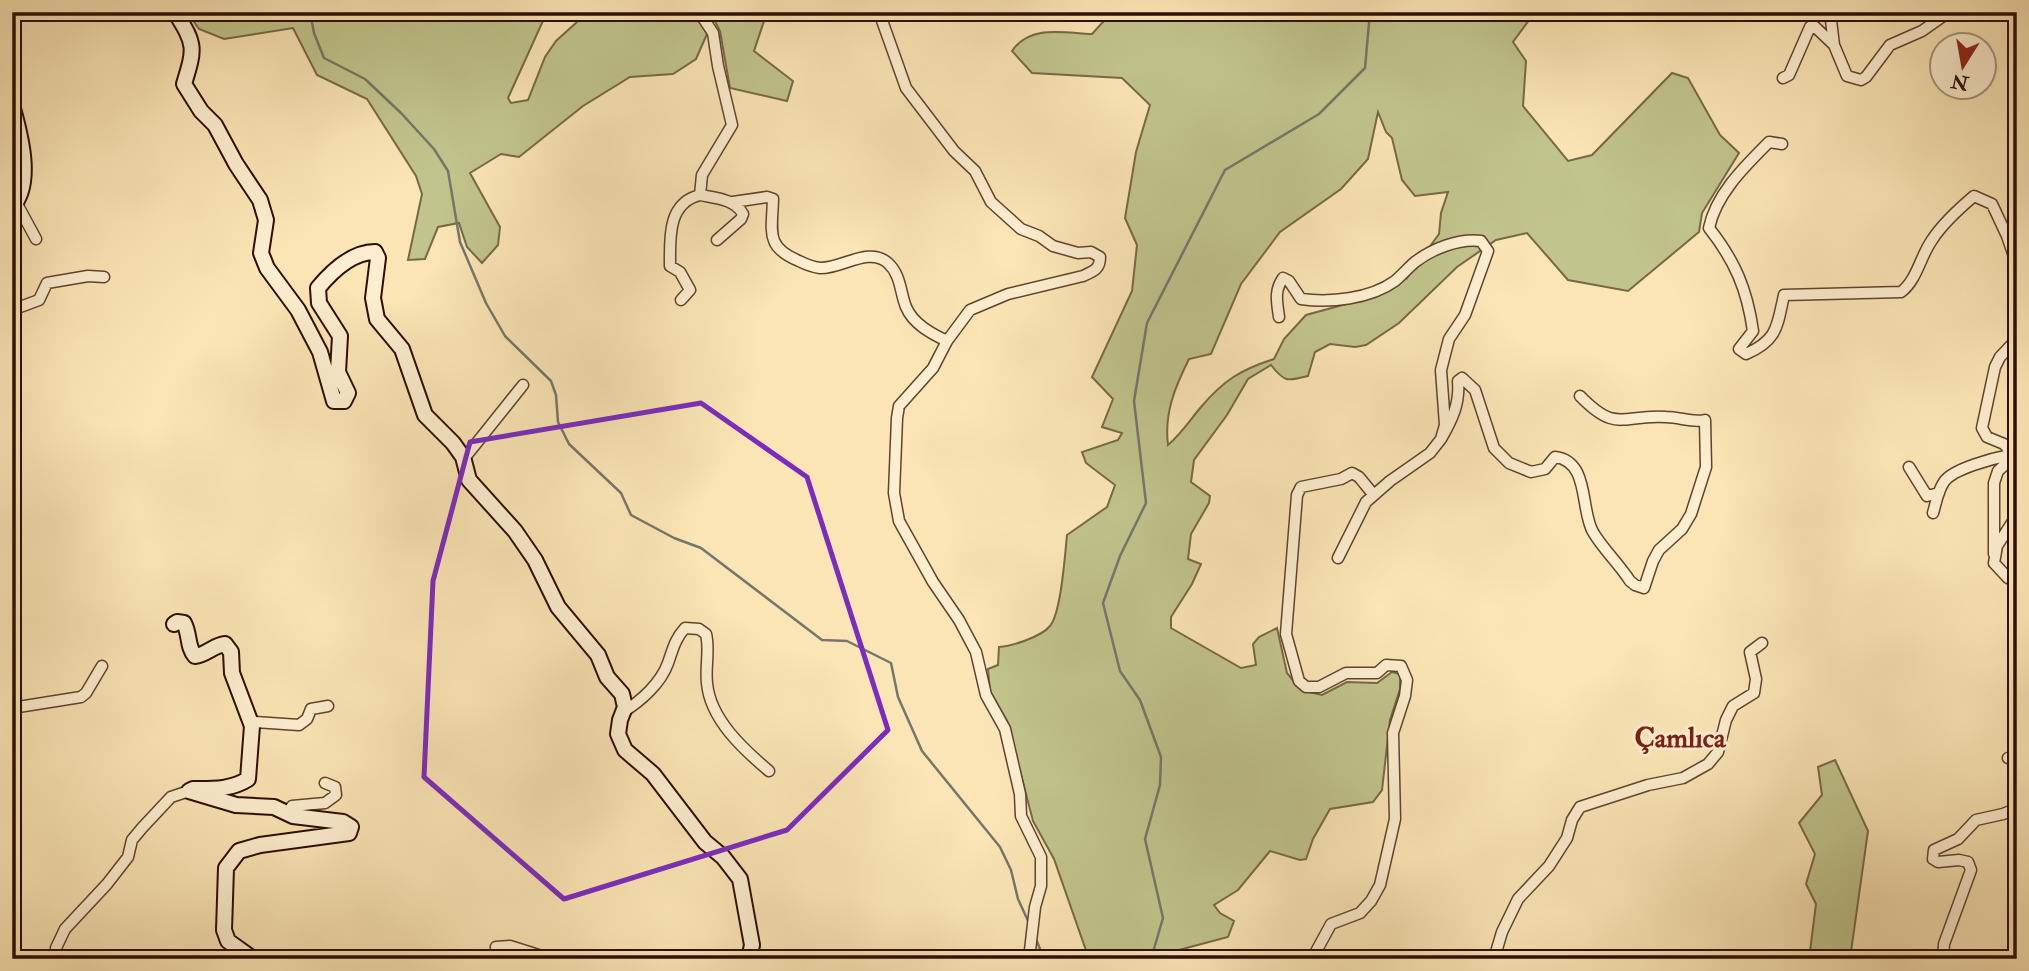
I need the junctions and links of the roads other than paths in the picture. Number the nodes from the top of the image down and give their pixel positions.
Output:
1 (175, 12) edge
2 (699, 12) edge
3 (879, 12) edge
4 (1830, 12) edge
5 (1949, 12) edge
6 (1834, 44) junction
7 (1783, 78) dead end
8 (12, 105) edge
9 (1782, 144) dead end
10 (18, 172) edge
11 (700, 195) junction
12 (733, 202) junction
13 (14, 205) edge
14 (36, 239) dead end
15 (717, 240) dead end
16 (2017, 265) edge
17 (104, 277) dead end
18 (681, 300) dead end
19 (12, 310) edge
20 (1279, 317) dead end
21 (2017, 339) edge
22 (947, 341) junction
23 (523, 385) dead end
24 (1580, 396) dead end
25 (1441, 439) junction
26 (2010, 455) junction
27 (463, 460) junction
28 (1909, 467) dead end
29 (1939, 493) junction
30 (1373, 494) junction
31 (1933, 513) dead end
32 (2017, 515) edge
33 (1994, 554) junction
34 (1338, 558) dead end
35 (2017, 582) edge
36 (174, 624) dead end
37 (1762, 643) dead end
38 (102, 666) dead end
39 (328, 706) dead end
40 (12, 708) edge
41 (623, 712) junction
42 (252, 726) junction
43 (769, 771) dead end
44 (325, 783) dead end
45 (189, 791) junction
46 (2017, 805) edge
47 (288, 813) junction
48 (59, 959) edge
49 (253, 959) edge
50 (496, 959) edge
51 (551, 959) edge
52 (749, 959) edge
53 (1029, 959) edge
54 (1312, 959) edge
55 (1494, 959) edge
56 (1943, 959) edge

1 - 27 street
2 - 11 street
3 - 22 street
4 - 6 street
5 - 6 street
6 - 7 street
8 - 10 street
9 - 16 street
10 - 13 street
11 - 12 street
11 - 18 street
12 - 15 street
12 - 22 street
13 - 14 street
17 - 19 street
20 - 25 street
21 - 26 street
22 - 53 street
23 - 27 street
24 - 25 street
25 - 30 street
26 - 29 street
26 - 33 street
27 - 41 street
28 - 29 street
29 - 31 street
30 - 34 street
30 - 54 street
32 - 33 street
33 - 35 street
36 - 42 street
37 - 55 street
38 - 40 street
39 - 42 street
41 - 43 street
41 - 52 street
42 - 45 street
44 - 47 street
45 - 47 street
45 - 48 street
46 - 56 street
47 - 49 street
50 - 51 street

